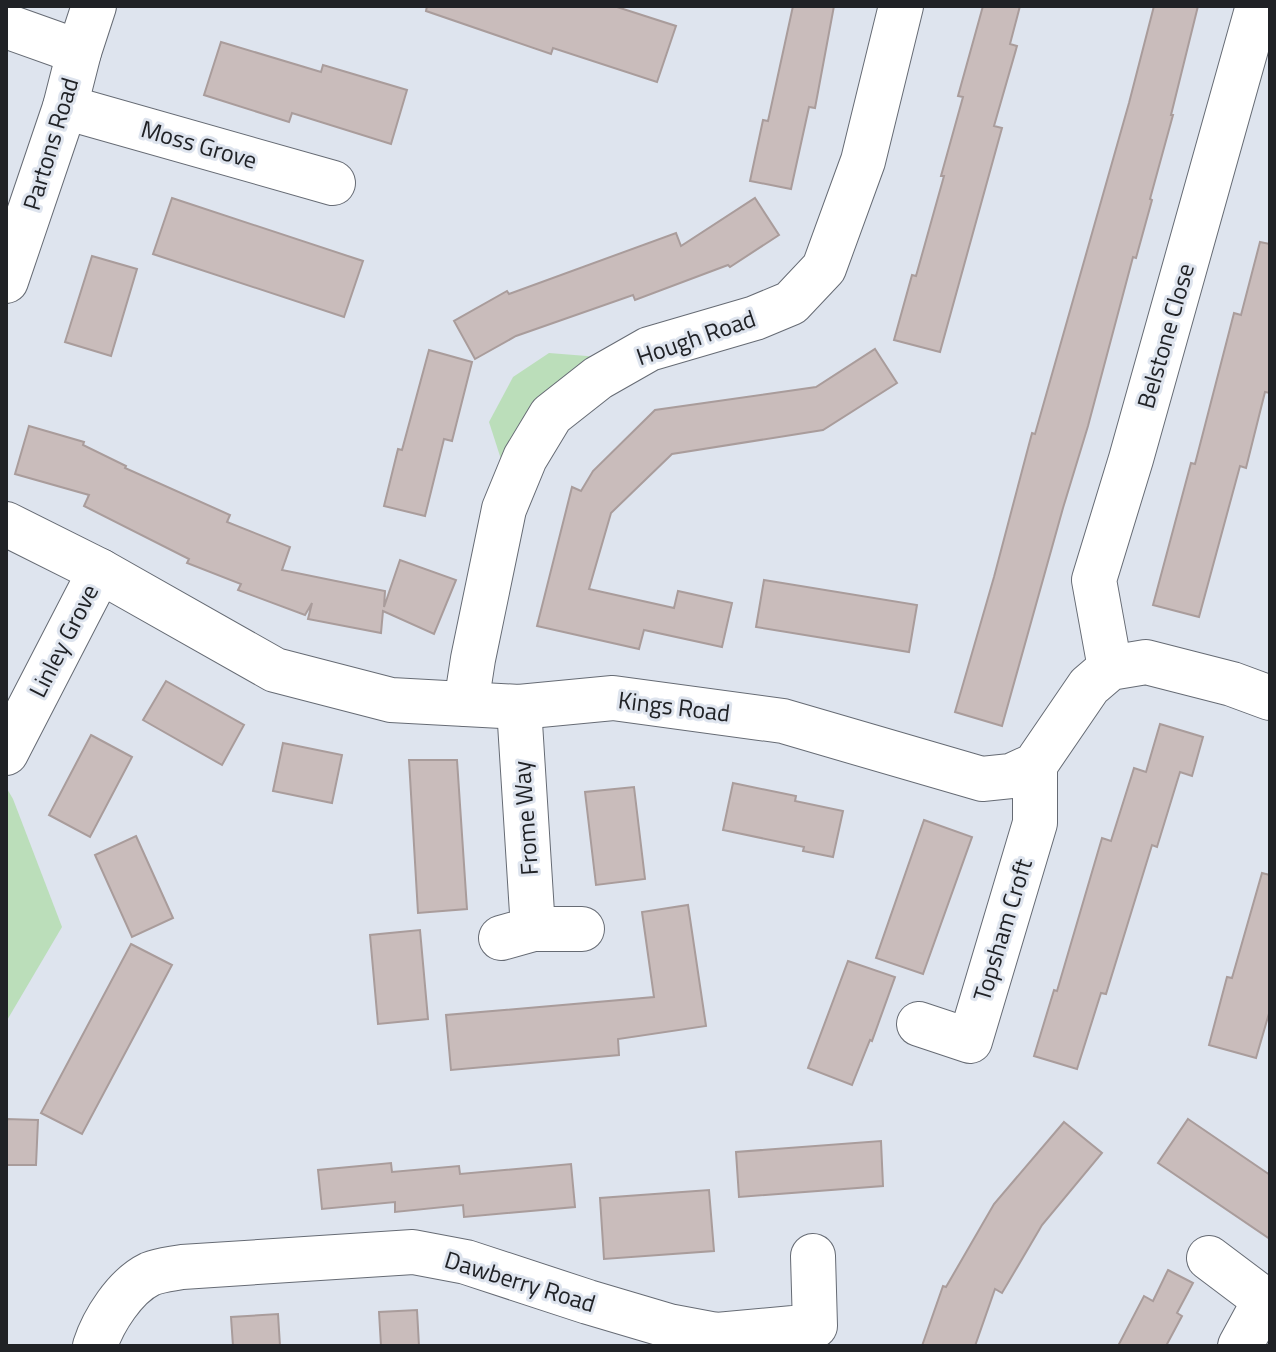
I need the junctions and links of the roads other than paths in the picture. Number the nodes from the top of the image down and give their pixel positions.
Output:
1 (94, 6) edge
2 (901, 6) edge
3 (1258, 6) edge
4 (6, 26) edge
5 (79, 52) junction
6 (65, 107) junction
7 (333, 183) dead end
8 (6, 281) edge
9 (6, 524) edge
10 (100, 571) junction
11 (1110, 668) junction
12 (1270, 698) edge
13 (466, 704) junction
14 (519, 707) junction
15 (6, 753) edge
16 (1035, 765) junction
17 (582, 929) dead end
18 (919, 1024) dead end
19 (813, 1256) dead end
20 (1209, 1258) dead end
21 (1267, 1302) edge
22 (95, 1346) edge
23 (1240, 1346) edge

1 - 5 street, Partons Road
2 - 13 street, Hough Road
3 - 11 street, Belstone Close
4 - 5 street
5 - 6 street, Partons Road
6 - 7 street, Moss Grove
6 - 8 street, Partons Road
9 - 10 street, Kings Road
10 - 13 street, Kings Road
10 - 15 street, Linley Grove
11 - 12 street
11 - 16 street
13 - 14 street, Kings Road
14 - 16 street, Kings Road
14 - 17 street, Frome Way
16 - 18 street, Topsham Croft
19 - 22 street, Dawberry Road
20 - 21 street
21 - 23 street

